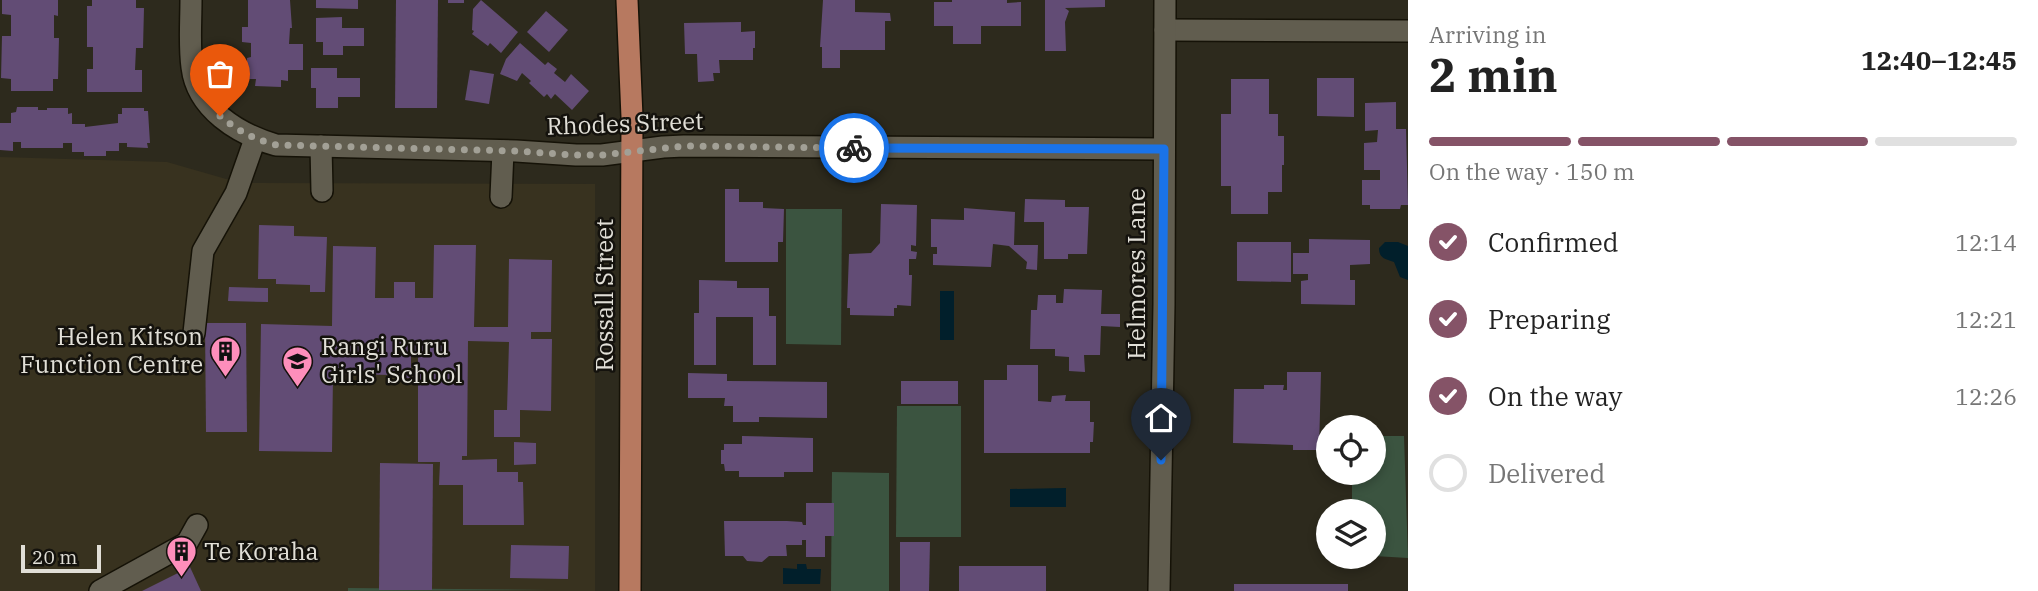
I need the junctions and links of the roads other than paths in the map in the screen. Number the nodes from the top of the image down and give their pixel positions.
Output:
1 (191, 0) edge
2 (627, 0) edge
3 (1165, 0) edge
4 (1165, 30) junction
5 (1408, 31) edge
6 (255, 139) junction
7 (321, 146) junction
8 (1164, 149) junction
9 (503, 151) junction
10 (632, 152) junction
11 (322, 191) dead end
12 (500, 197) dead end
13 (194, 333) dead end
14 (197, 525) dead end
15 (100, 591) edge
16 (630, 591) edge
17 (1158, 591) edge

1 - 6 street, Rhodes Street
2 - 10 main road, Rossall Street
3 - 4 street, Helmores Lane
4 - 5 street
4 - 8 street, Helmores Lane
6 - 7 street, Rhodes Street
6 - 13 street
7 - 9 street, Rhodes Street
7 - 11 street
8 - 10 street, Rhodes Street
8 - 17 street, Helmores Lane
9 - 10 street, Rhodes Street
9 - 12 street
10 - 16 main road, Rossall Street
14 - 15 street

